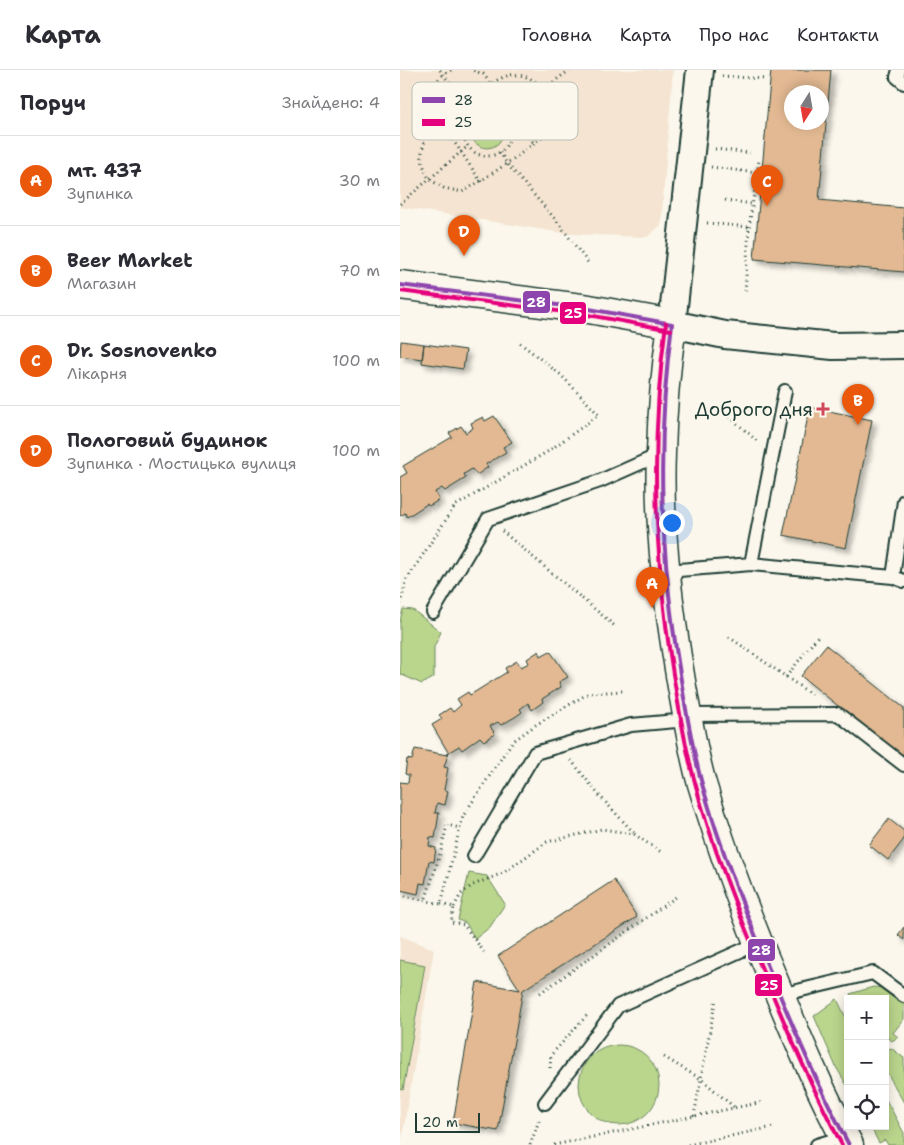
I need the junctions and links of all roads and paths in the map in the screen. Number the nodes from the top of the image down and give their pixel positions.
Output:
1 (451, 70) edge
2 (472, 70) edge
3 (570, 70) edge
4 (899, 70) edge
5 (441, 72) edge
6 (707, 72) edge
7 (765, 79) dead end
8 (489, 82) edge
9 (495, 82) edge
10 (536, 82) edge
11 (555, 82) edge
12 (904, 83) edge
13 (425, 140) edge
14 (451, 140) edge
15 (466, 140) edge
16 (509, 140) edge
17 (535, 140) edge
18 (533, 142) joint
19 (468, 146) junction
20 (707, 148) dead end
21 (459, 152) junction
22 (500, 152) junction
23 (750, 153) dead end
24 (759, 160) dead end
25 (507, 164) junction
26 (703, 166) dead end
27 (757, 173) junction
28 (429, 179) junction
29 (481, 182) junction
30 (725, 200) dead end
31 (400, 204) edge
32 (752, 204) junction
33 (700, 222) dead end
34 (749, 227) junction
35 (589, 264) dead end
36 (400, 285) edge
37 (745, 294) dead end
38 (672, 324) junction
39 (520, 343) dead end
40 (904, 345) edge
41 (785, 391) dead end
42 (722, 410) dead end
43 (661, 454) junction
44 (773, 454) junction
45 (904, 501) edge
46 (488, 519) junction
47 (751, 564) junction
48 (667, 570) junction
49 (898, 579) edge
50 (400, 604) edge
51 (433, 612) dead end
52 (616, 627) dead end
53 (818, 636) dead end
54 (729, 637) dead end
55 (786, 677) junction
56 (623, 690) dead end
57 (589, 693) dead end
58 (838, 714) junction
59 (688, 717) junction
60 (561, 745) junction
61 (904, 765) edge
62 (460, 828) dead end
63 (634, 834) junction
64 (662, 852) dead end
65 (474, 856) dead end
66 (676, 897) dead end
67 (426, 898) dead end
68 (441, 904) dead end
69 (454, 907) junction
70 (758, 943) junction
71 (484, 952) dead end
72 (540, 993) dead end
73 (780, 995) junction
74 (904, 996) edge
75 (716, 998) dead end
76 (664, 1057) dead end
77 (701, 1080) junction
78 (763, 1102) dead end
79 (546, 1103) joint
80 (735, 1108) junction
81 (694, 1116) junction
82 (774, 1127) dead end
83 (847, 1141) edge
84 (530, 1145) edge
85 (554, 1145) edge
86 (688, 1145) edge
87 (817, 1145) edge

1 - 5 path
2 - 8 path
3 - 11 path
4 - 12 lane
6 - 7 path
6 - 38 street
9 - 10 path
13 - 28 path
14 - 21 path
15 - 19 path
16 - 22 path
17 - 18 path
18 - 25 path
19 - 21 path
19 - 22 path
20 - 23 path
21 - 28 path
21 - 29 path
22 - 25 path
24 - 27 path
25 - 29 path
25 - 35 path
26 - 27 path
27 - 32 path
28 - 29 path
28 - 31 path
30 - 32 path
32 - 34 path
33 - 34 path
34 - 37 path
36 - 38 street
38 - 40 street
38 - 43 street
39 - 50 path
41 - 44 lane
42 - 44 path
43 - 46 lane
43 - 48 street
44 - 47 lane
45 - 49 lane
46 - 51 lane
46 - 52 path
47 - 48 lane
47 - 49 lane
48 - 59 street
53 - 55 path
54 - 55 path
55 - 58 path
56 - 57 path
58 - 59 lane
58 - 61 lane
59 - 60 lane
59 - 70 street
60 - 63 path
60 - 65 lane
62 - 67 path
63 - 64 path
63 - 69 path
66 - 72 path
68 - 69 path
69 - 71 path
70 - 73 street
70 - 79 lane
73 - 74 lane
73 - 83 street
75 - 77 path
76 - 77 path
77 - 80 path
77 - 81 path
78 - 80 path
79 - 84 path
80 - 81 path
81 - 85 path
82 - 86 path
83 - 87 lane

